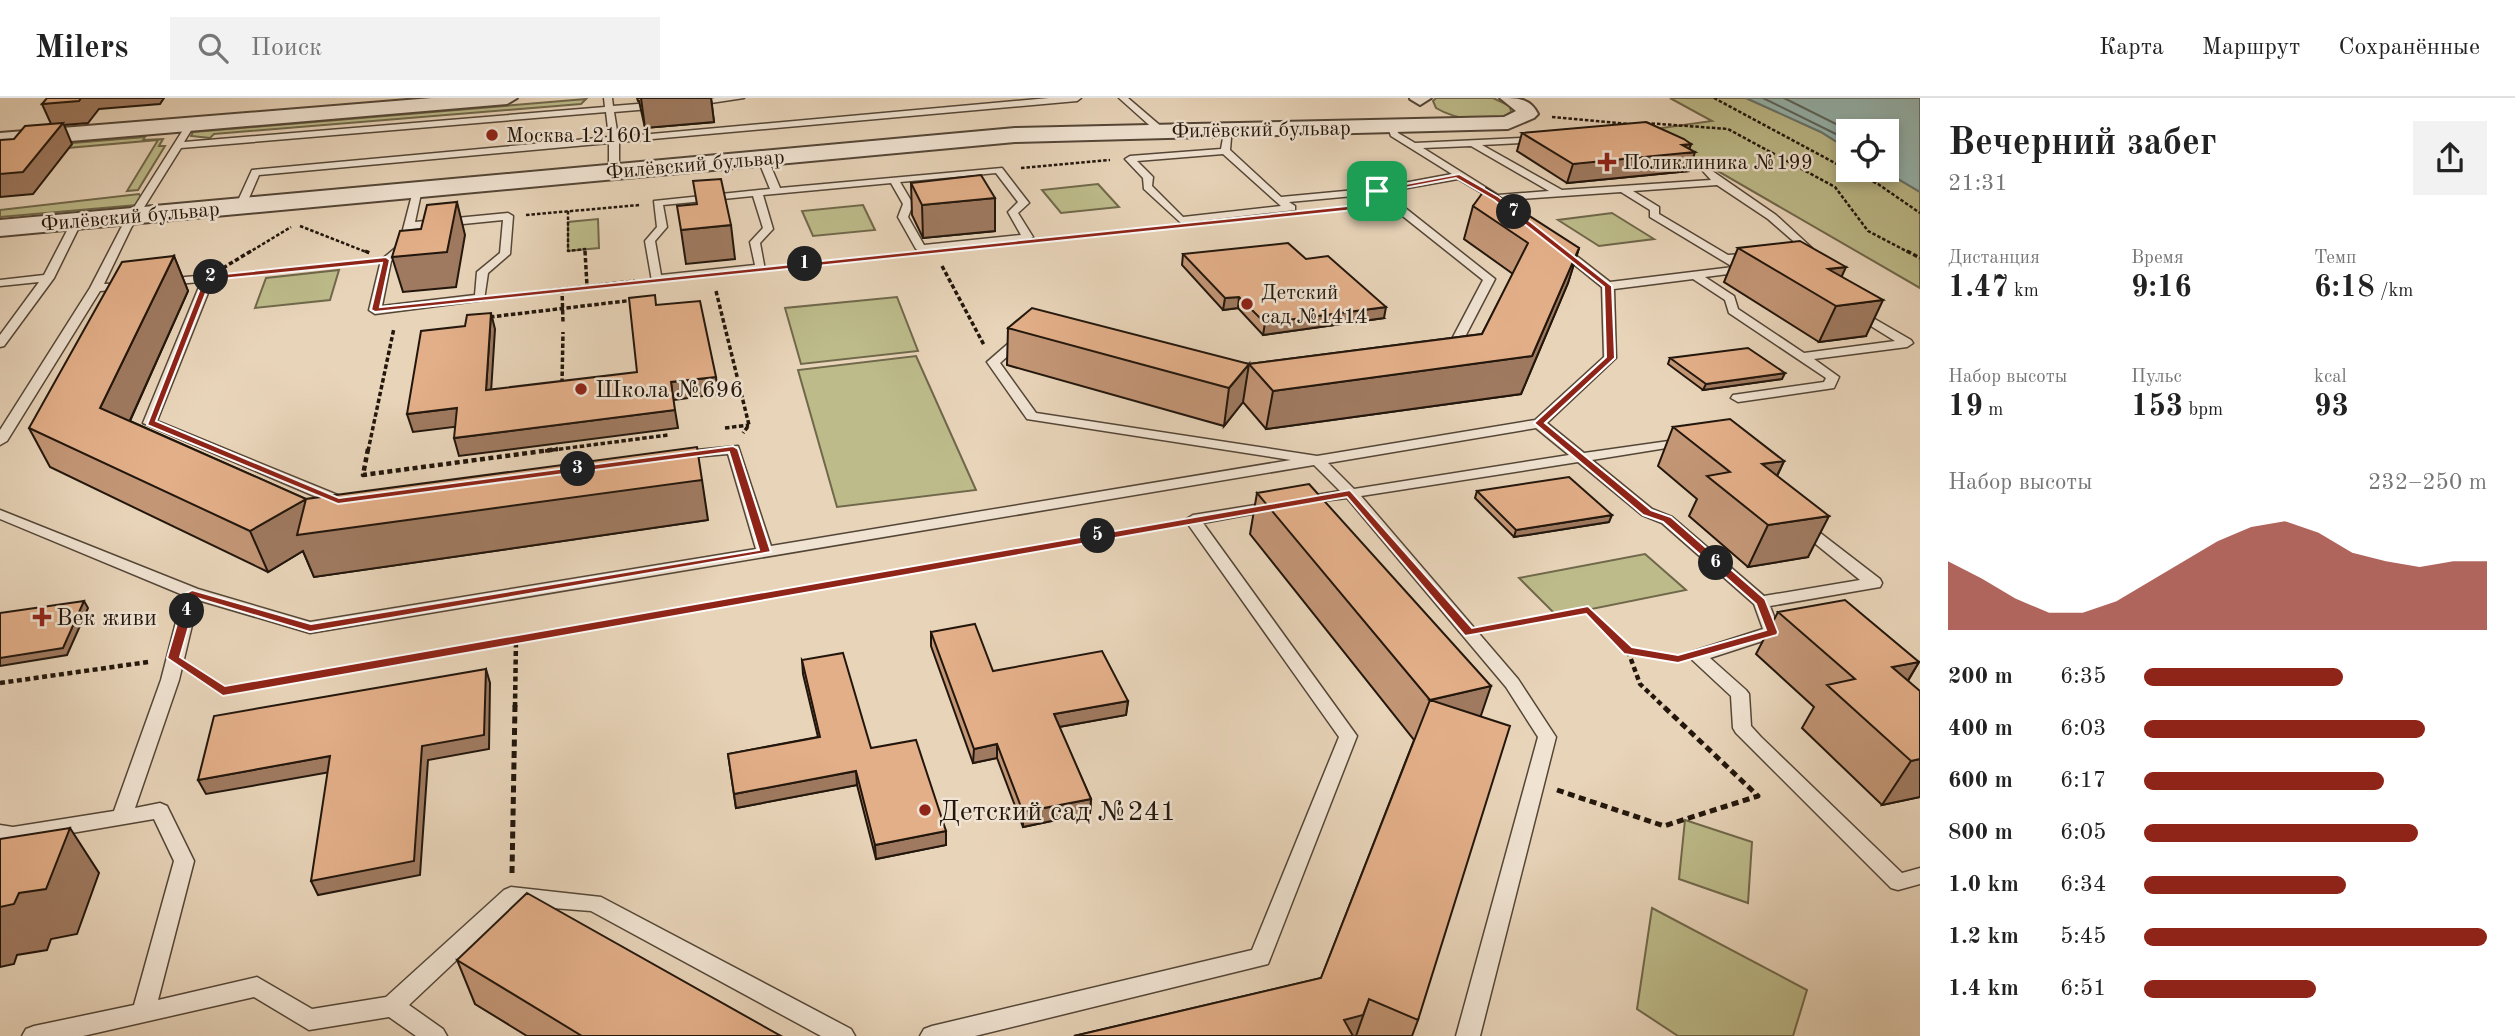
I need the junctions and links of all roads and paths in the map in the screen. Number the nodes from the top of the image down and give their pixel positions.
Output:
1 (507, 98) edge
2 (608, 98) edge
3 (740, 98) edge
4 (1077, 98) edge
5 (1123, 98) edge
6 (1510, 98) edge
7 (1714, 98) edge
8 (1420, 100) edge
9 (610, 110) junction
10 (1552, 117) dead end
11 (191, 124) junction
12 (1495, 124) junction
13 (1631, 124) edge
14 (1642, 124) edge
15 (1392, 127) junction
16 (1160, 130) junction
17 (1555, 138) edge
18 (0, 140) edge
19 (614, 140) junction
20 (1224, 141) junction
21 (1665, 143) edge
22 (1474, 144) junction
23 (179, 145) junction
24 (1413, 146) junction
25 (762, 158) junction
26 (1130, 159) junction
27 (1836, 164) edge
28 (999, 170) junction
29 (614, 171) junction
30 (1457, 176) junction
31 (894, 180) junction
32 (1718, 182) junction
33 (1874, 182) edge
34 (1620, 188) junction
35 (417, 189) junction
36 (776, 191) junction
37 (1377, 191) junction
38 (757, 193) junction
39 (1559, 193) junction
40 (1497, 198) junction
41 (1279, 200) junction
42 (658, 203) junction
43 (241, 205) junction
44 (568, 211) junction
45 (1920, 213) edge
46 (1517, 214) edge
47 (133, 215) junction
48 (508, 216) junction
49 (303, 217) dead end
50 (77, 220) junction
51 (296, 224) junction
52 (408, 226) junction
53 (1170, 227) dead end
54 (0, 228) edge
55 (1547, 238) edge
56 (1046, 240) dead end
57 (1780, 252) edge
58 (1766, 253) edge
59 (908, 254) dead end
60 (1920, 258) edge
61 (1726, 259) junction
62 (386, 260) junction
63 (941, 264) dead end
64 (761, 268) junction
65 (1695, 275) junction
66 (48, 278) junction
67 (208, 278) junction
68 (656, 279) junction
69 (0, 283) edge
70 (587, 286) junction
71 (1608, 286) junction
72 (96, 288) junction
73 (562, 289) junction
74 (704, 292) dead end
75 (1843, 295) edge
76 (480, 298) junction
77 (640, 299) edge
78 (563, 308) junction
79 (484, 317) edge
80 (563, 322) dead end
81 (405, 327) dead end
82 (563, 332) dead end
83 (1043, 336) edge
84 (0, 343) edge
85 (1802, 357) junction
86 (993, 362) junction
87 (1433, 363) edge
88 (562, 391) edge
89 (1738, 398) dead end
90 (1539, 423) junction
91 (749, 425) junction
92 (721, 428) dead end
93 (680, 434) dead end
94 (1699, 439) edge
95 (0, 441) edge
96 (733, 449) junction
97 (1580, 457) junction
98 (665, 458) edge
99 (1317, 460) junction
100 (1350, 493) junction
101 (366, 498) edge
102 (1797, 513) edge
103 (0, 514) edge
104 (1193, 520) junction
105 (765, 552) junction
106 (192, 593) junction
107 (1797, 596) junction
108 (1761, 602) junction
109 (1818, 613) edge
110 (1469, 633) junction
111 (516, 639) junction
112 (1628, 651) junction
113 (1697, 656) junction
114 (173, 658) junction
115 (0, 683) edge
116 (1534, 782) junction
117 (122, 817) junction
118 (0, 833) edge
119 (1920, 876) edge
120 (511, 896) junction
121 (392, 1006) junction
122 (143, 1013) junction
123 (34, 1036) edge
124 (435, 1036) edge
125 (843, 1036) edge
126 (932, 1036) edge
127 (1468, 1036) edge

1 - 11 street
2 - 9 lane
3 - 9 lane
4 - 19 lane
5 - 16 lane
6 - 12 street, Филёвский бульвар
7 - 27 path
8 - 12 street, Филёвский бульвар
8 - 15 street, Филёвский бульвар
9 - 19 lane
9 - 23 lane
10 - 13 path
11 - 18 street
11 - 23 lane
12 - 15 street, Филёвский бульвар
14 - 60 path
15 - 20 street, Филёвский бульвар
15 - 24 lane
16 - 20 street, Филёвский бульвар
16 - 25 street, Филёвский бульвар
17 - 22 lane
19 - 29 lane
19 - 43 lane
20 - 26 lane
20 - 41 lane
21 - 32 lane
22 - 24 lane
22 - 39 lane
23 - 47 lane
24 - 30 lane
25 - 29 street, Филёвский бульвар
25 - 36 lane
26 - 28 path
26 - 41 lane
28 - 31 lane
28 - 31 lane
29 - 35 street, Филёвский бульвар
30 - 37 lane
30 - 40 lane
31 - 36 lane
32 - 34 lane
32 - 57 lane
33 - 45 path
34 - 39 lane
34 - 61 lane
35 - 43 street, Филёвский бульвар
35 - 52 lane
36 - 38 lane
37 - 41 lane
37 - 87 lane
38 - 42 lane
38 - 64 lane
39 - 40 lane
40 - 46 lane
42 - 44 path
42 - 68 lane
43 - 47 street, Филёвский бульвар
44 - 48 path
44 - 70 path
47 - 50 street, Филёвский бульвар
47 - 72 lane
48 - 52 lane
48 - 76 lane
49 - 51 path
50 - 54 street, Филёвский бульвар
50 - 66 lane
51 - 62 path
51 - 67 path
52 - 62 lane
53 - 56 path
55 - 71 lane
58 - 61 lane
59 - 64 path
61 - 65 lane
62 - 67 path
62 - 76 lane
63 - 86 path
64 - 68 lane
65 - 71 lane
65 - 85 lane
66 - 69 lane
66 - 84 lane
67 - 72 lane
67 - 101 lane
68 - 70 path
70 - 73 path
71 - 90 lane
72 - 95 lane
73 - 76 path
73 - 78 path
74 - 91 path
75 - 85 lane
77 - 78 path
78 - 79 path
78 - 80 path
81 - 93 path
82 - 88 path
83 - 86 lane
85 - 89 lane
86 - 99 lane
90 - 97 lane
90 - 99 lane
91 - 92 path
91 - 96 path
94 - 97 lane
96 - 98 lane
96 - 105 lane
97 - 100 lane
97 - 108 lane
99 - 100 lane
99 - 105 lane
100 - 104 lane
100 - 110 lane
102 - 107 lane
103 - 106 lane
104 - 111 path
104 - 126 lane
105 - 106 lane
106 - 114 lane
107 - 108 lane
107 - 109 lane
108 - 113 lane
110 - 112 path
110 - 116 lane
111 - 114 path
111 - 120 path
112 - 113 path
112 - 116 path
113 - 119 lane
114 - 115 path
114 - 117 lane
116 - 127 lane
117 - 118 lane
117 - 122 lane
120 - 121 lane
120 - 125 lane
121 - 122 lane
121 - 124 lane
122 - 123 lane

